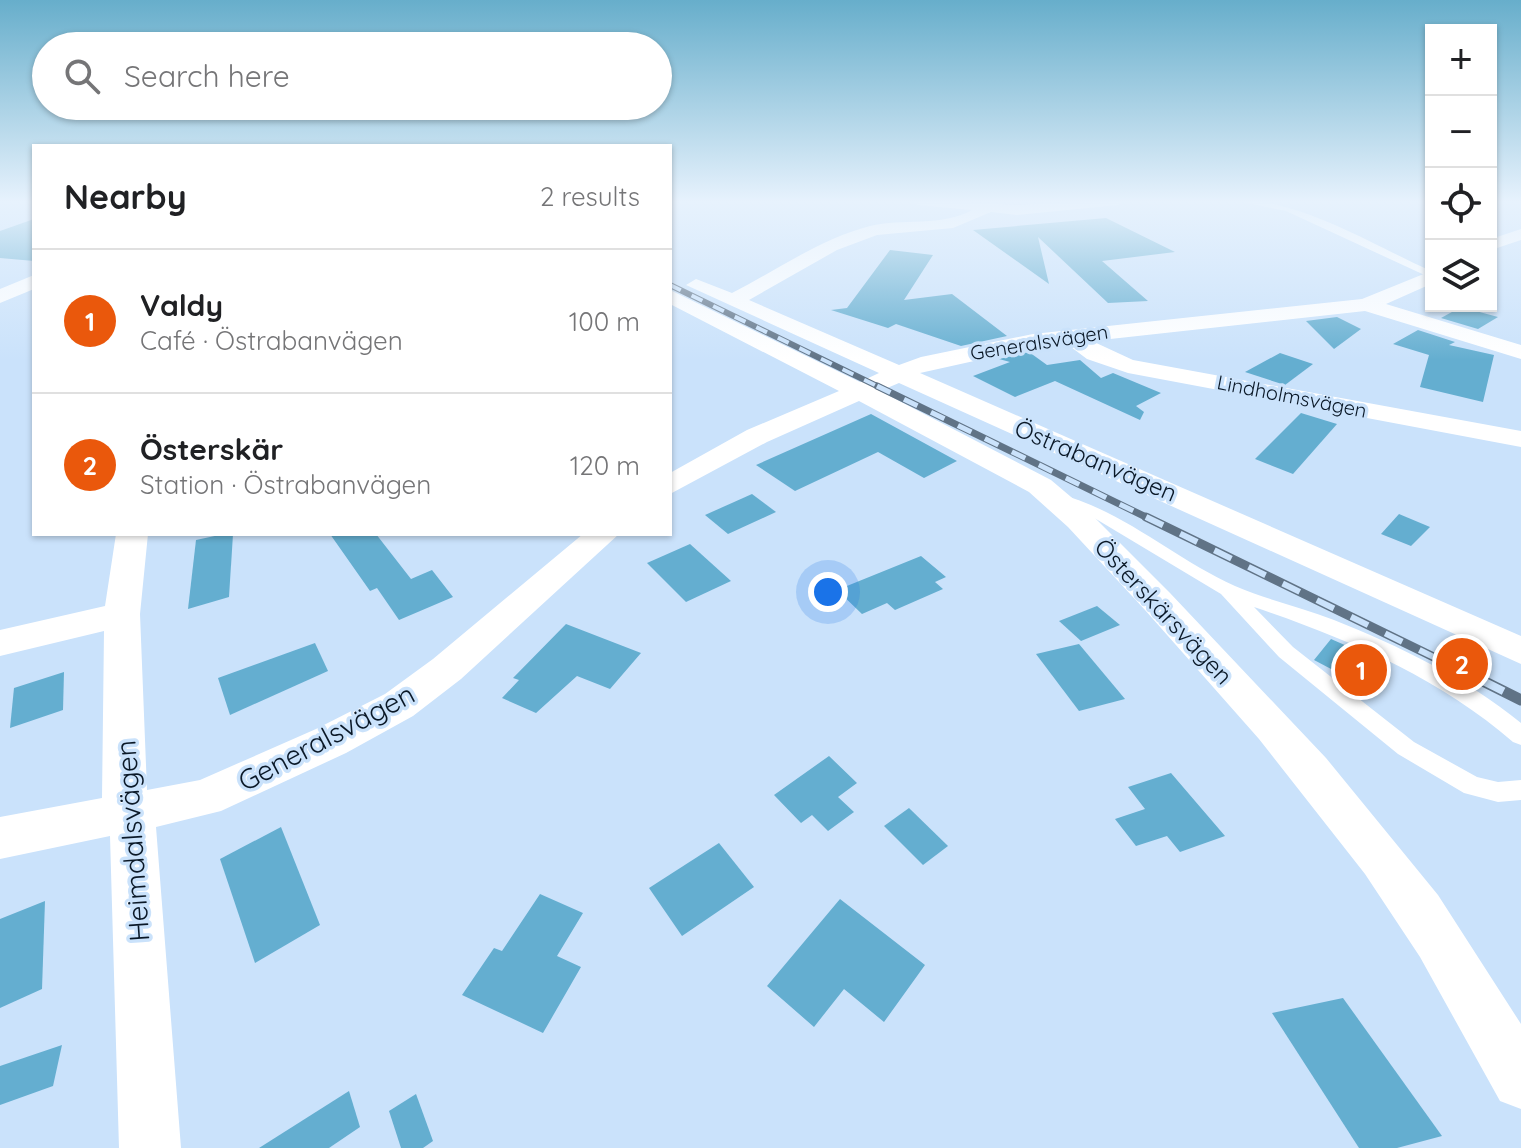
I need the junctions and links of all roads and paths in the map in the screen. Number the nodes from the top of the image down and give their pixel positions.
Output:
1 (821, 254) edge
2 (1383, 254) edge
3 (11, 267) dead end
4 (32, 269) edge
5 (1425, 273) edge
6 (672, 274) edge
7 (1425, 279) edge
8 (32, 282) edge
9 (0, 297) edge
10 (672, 297) edge
11 (732, 301) junction
12 (1365, 304) junction
13 (1070, 336) junction
14 (1521, 352) edge
15 (894, 373) junction
16 (855, 390) junction
17 (1521, 439) edge
18 (672, 484) edge
19 (1053, 497) junction
20 (132, 536) edge
21 (601, 536) edge
22 (1227, 589) junction
23 (122, 614) junction
24 (0, 643) edge
25 (1521, 651) edge
26 (1521, 736) edge
27 (1521, 790) edge
28 (132, 815) junction
29 (0, 838) edge
30 (1521, 1080) edge
31 (150, 1148) edge

1 - 11 street
2 - 5 lane
3 - 4 street
6 - 11 street, Östrabanvägen
7 - 12 street, Generalsvägen
8 - 9 street
10 - 16 street, Österskärsvägen
11 - 15 street, Östrabanvägen
12 - 13 street, Generalsvägen
12 - 14 street
13 - 15 street, Generalsvägen
13 - 17 street, Lindholmsvägen
15 - 16 street, Generalsvägen
15 - 25 street, Östrabanvägen
16 - 18 street, Generalsvägen
16 - 19 street, Österskärsvägen
19 - 22 lane
19 - 30 street, Österskärsvägen
20 - 23 street, Heimdalsvägen
21 - 28 street, Generalsvägen
22 - 26 lane
22 - 27 lane
23 - 24 street
23 - 28 street, Heimdalsvägen
28 - 29 street, Generalsvägen
28 - 31 street, Heimdalsvägen

